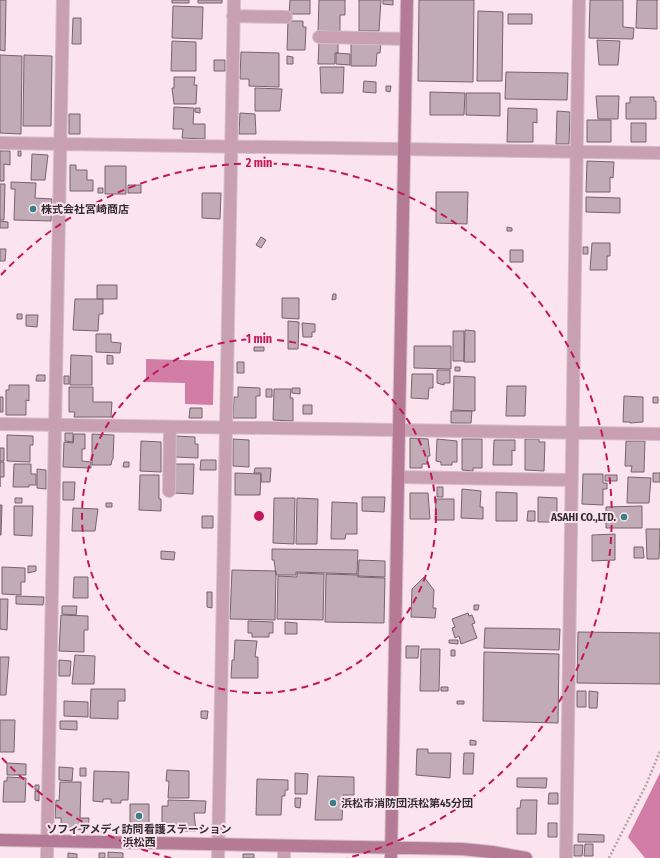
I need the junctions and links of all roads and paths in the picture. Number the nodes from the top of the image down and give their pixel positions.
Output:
1 (63, 0) edge
2 (234, 0) edge
3 (407, 0) edge
4 (579, 0) edge
5 (233, 16) junction
6 (286, 17) dead end
7 (319, 37) dead end
8 (406, 39) junction
9 (0, 143) edge
10 (60, 144) junction
11 (230, 146) junction
12 (404, 149) junction
13 (577, 152) junction
14 (660, 153) edge
15 (0, 424) edge
16 (55, 425) junction
17 (170, 427) junction
18 (226, 428) junction
19 (399, 430) junction
20 (572, 433) junction
21 (660, 434) edge
22 (398, 478) junction
23 (572, 480) junction
24 (169, 491) dead end
25 (660, 750) edge
26 (0, 840) edge
27 (48, 841) junction
28 (218, 844) junction
29 (284, 846) junction
30 (391, 853) edge
31 (47, 858) edge
32 (218, 858) edge
33 (284, 858) edge
34 (526, 858) edge
35 (566, 858) edge
36 (609, 858) edge

1 - 10 street
2 - 5 street
3 - 8 street
4 - 13 street
5 - 6 street
5 - 11 street
7 - 8 street
8 - 12 street
9 - 10 street
10 - 11 street
10 - 16 street
11 - 12 street
11 - 18 street
12 - 13 street
12 - 19 street
13 - 14 street
13 - 20 street
15 - 16 street
16 - 17 street
16 - 27 street
17 - 18 street
17 - 24 street
18 - 19 street
18 - 28 street
19 - 20 street
19 - 22 street
20 - 21 street
20 - 23 street
22 - 23 street
22 - 30 street
23 - 35 street
25 - 36 path
26 - 27 street
27 - 28 street
27 - 31 street
28 - 29 street
28 - 32 street
29 - 30 street
29 - 33 street
30 - 34 street

